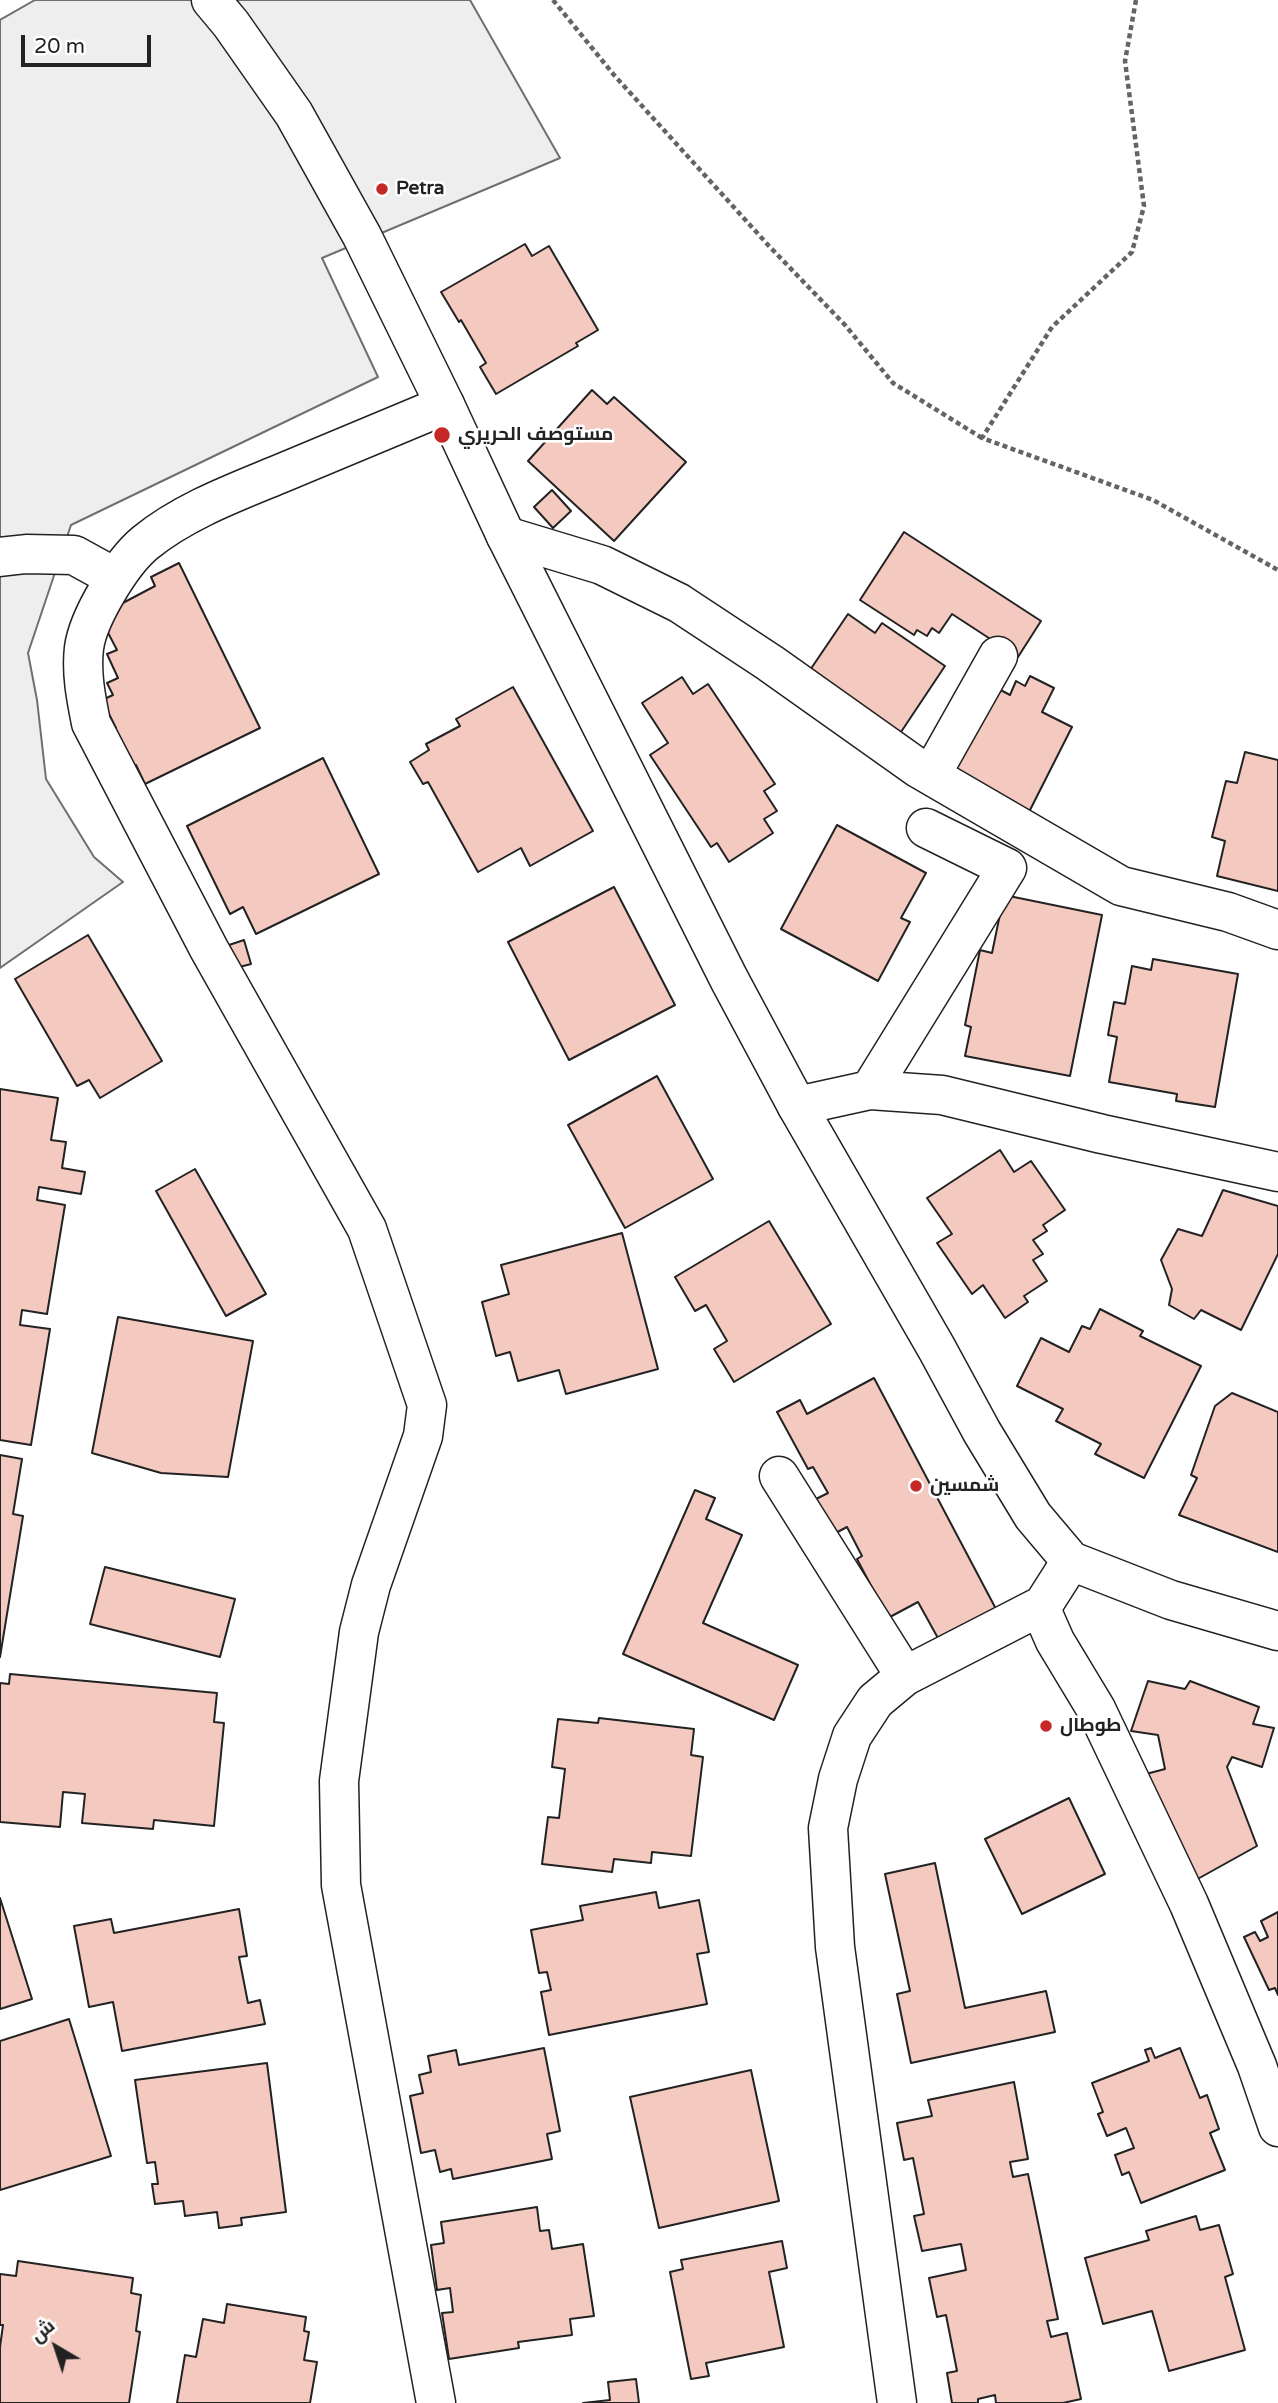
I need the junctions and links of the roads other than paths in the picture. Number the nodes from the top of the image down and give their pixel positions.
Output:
1 (211, 0) edge
2 (445, 405) junction
3 (506, 536) junction
4 (0, 557) edge
5 (114, 577) junction
6 (998, 656) dead end
7 (931, 775) junction
8 (926, 828) dead end
9 (1278, 930) edge
10 (870, 1090) junction
11 (797, 1106) junction
12 (1278, 1172) edge
13 (779, 1476) dead end
14 (1071, 1561) junction
15 (1043, 1605) junction
16 (1278, 1631) edge
17 (905, 1676) junction
18 (1278, 2127) edge
19 (436, 2403) edge
20 (897, 2403) edge

1 - 2 street
2 - 3 street
2 - 5 street
3 - 7 street
3 - 11 street
4 - 5 street
5 - 19 street
6 - 7 street
7 - 9 street
8 - 10 street
10 - 11 street
10 - 12 street
11 - 14 street
13 - 17 street
14 - 15 street
14 - 16 street
15 - 17 street
15 - 18 street
17 - 20 street

